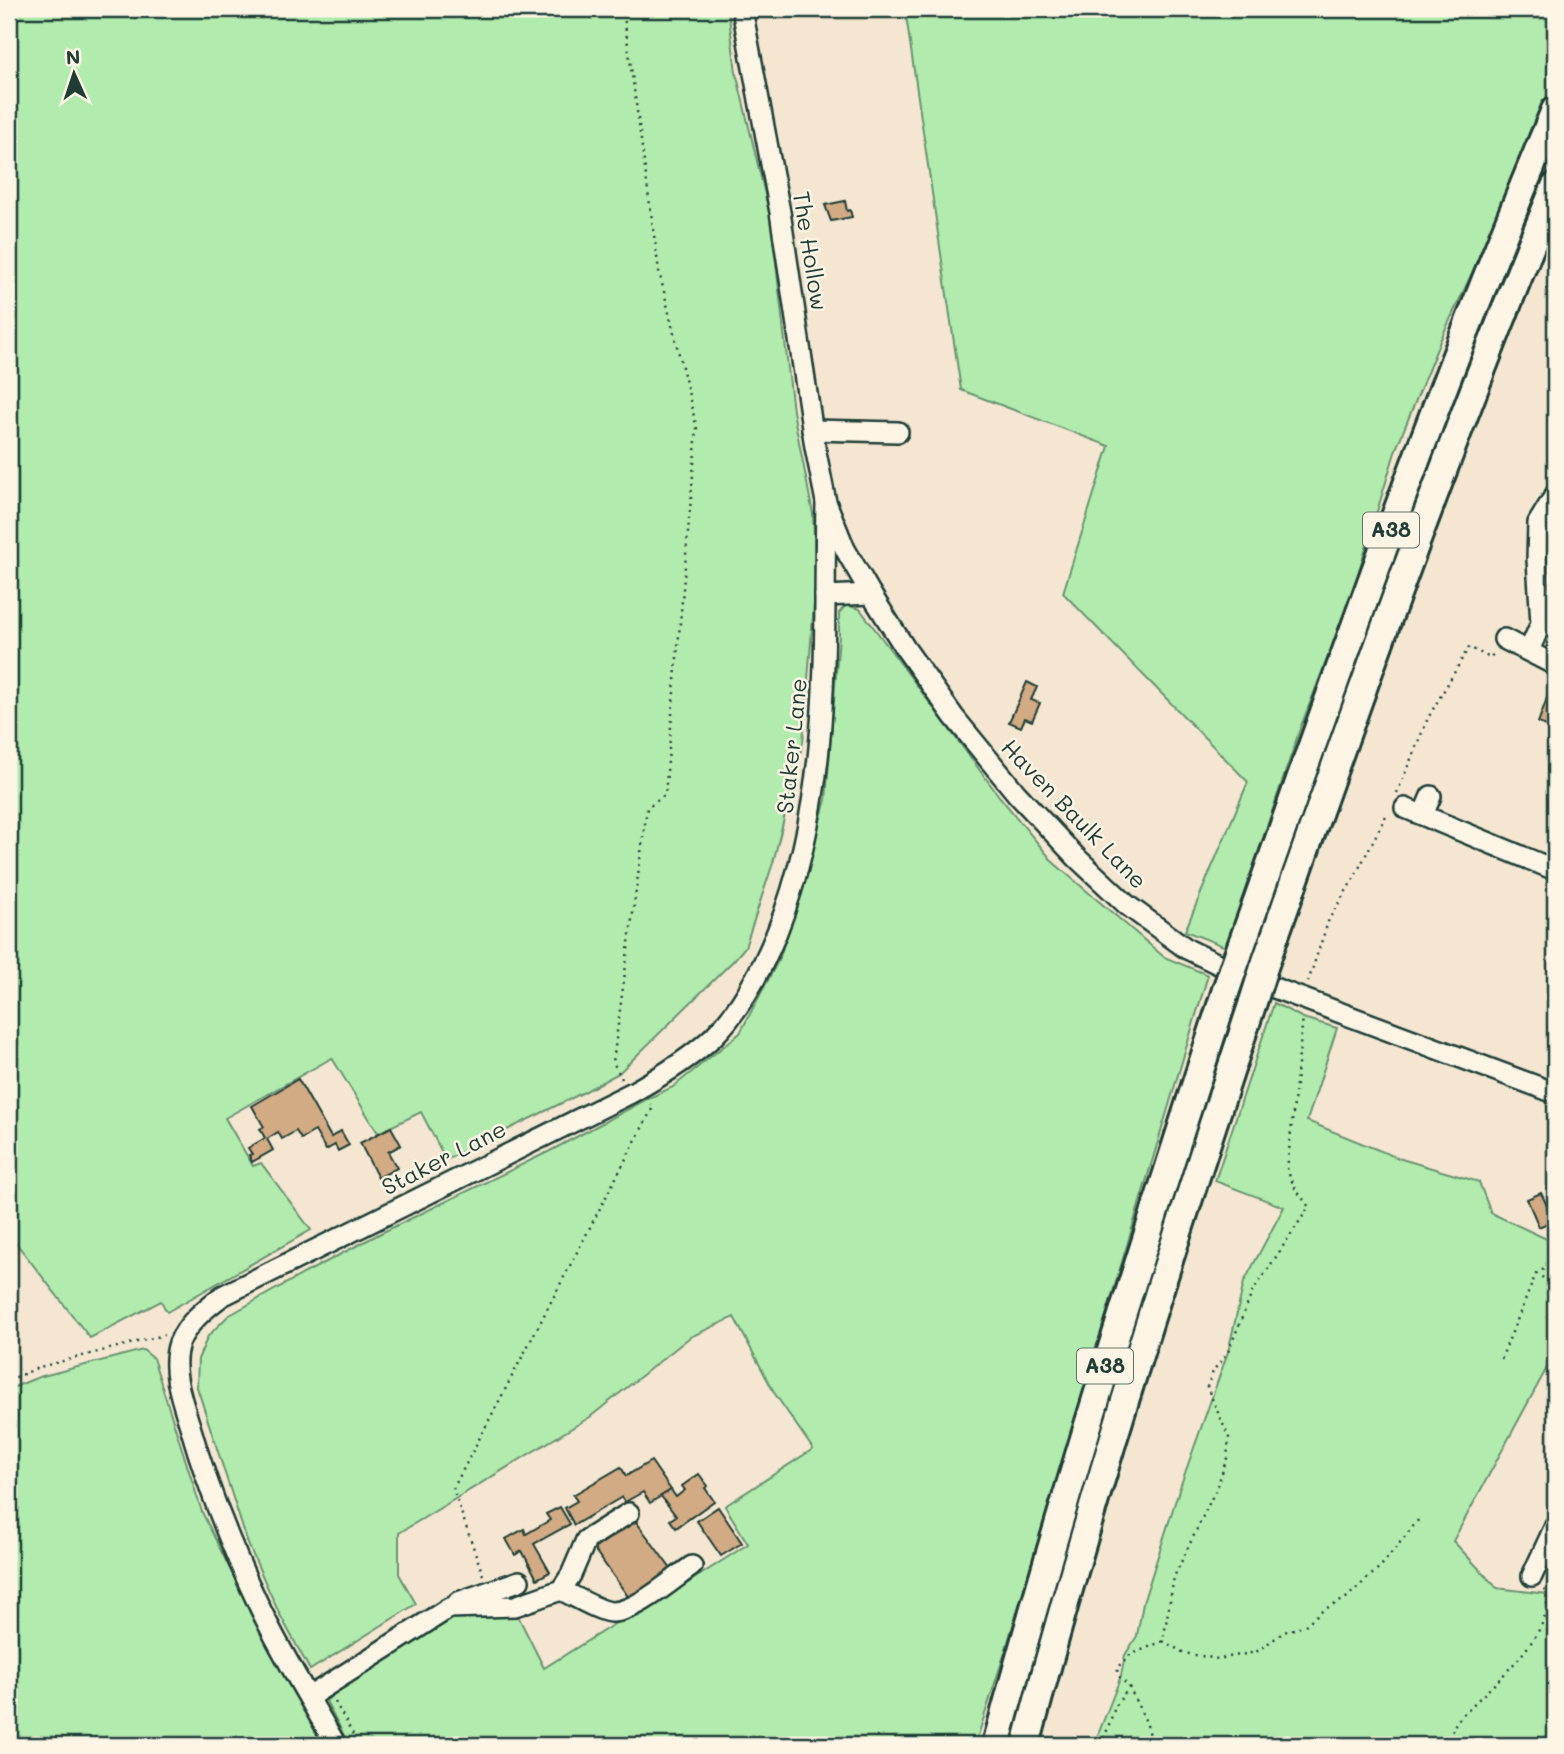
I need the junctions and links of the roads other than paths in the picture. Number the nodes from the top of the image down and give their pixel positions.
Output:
1 (742, 9) edge
2 (1555, 110) edge
3 (1555, 187) edge
4 (812, 430) junction
5 (898, 432) dead end
6 (1555, 495) edge
7 (826, 502) junction
8 (871, 594) junction
9 (825, 596) junction
10 (1548, 605) edge
11 (1504, 639) dead end
12 (1522, 654) junction
13 (1555, 665) edge
14 (1431, 796) dead end
15 (1555, 870) edge
16 (1555, 1093) edge
17 (629, 1513) dead end
18 (1555, 1527) edge
19 (692, 1566) dead end
20 (1532, 1576) road end
21 (519, 1581) dead end
22 (561, 1590) junction
23 (449, 1608) junction
24 (309, 1697) junction
25 (336, 1745) edge
26 (996, 1745) edge
27 (1026, 1745) edge

1 - 4 street, The Hollow
2 - 26 highway, A38, bridge
3 - 27 highway, A38, bridge
4 - 5 street
4 - 7 street, The Hollow
6 - 10 street
7 - 8 street, Haven Baulk Lane
7 - 9 street, Staker Lane
8 - 9 street
8 - 16 street, Haven Baulk Lane
9 - 24 street, Staker Lane
10 - 12 street
11 - 12 street
12 - 13 street
14 - 15 street
17 - 22 street
18 - 20 street
19 - 22 street
21 - 23 street
22 - 23 street
23 - 24 street
24 - 25 street

